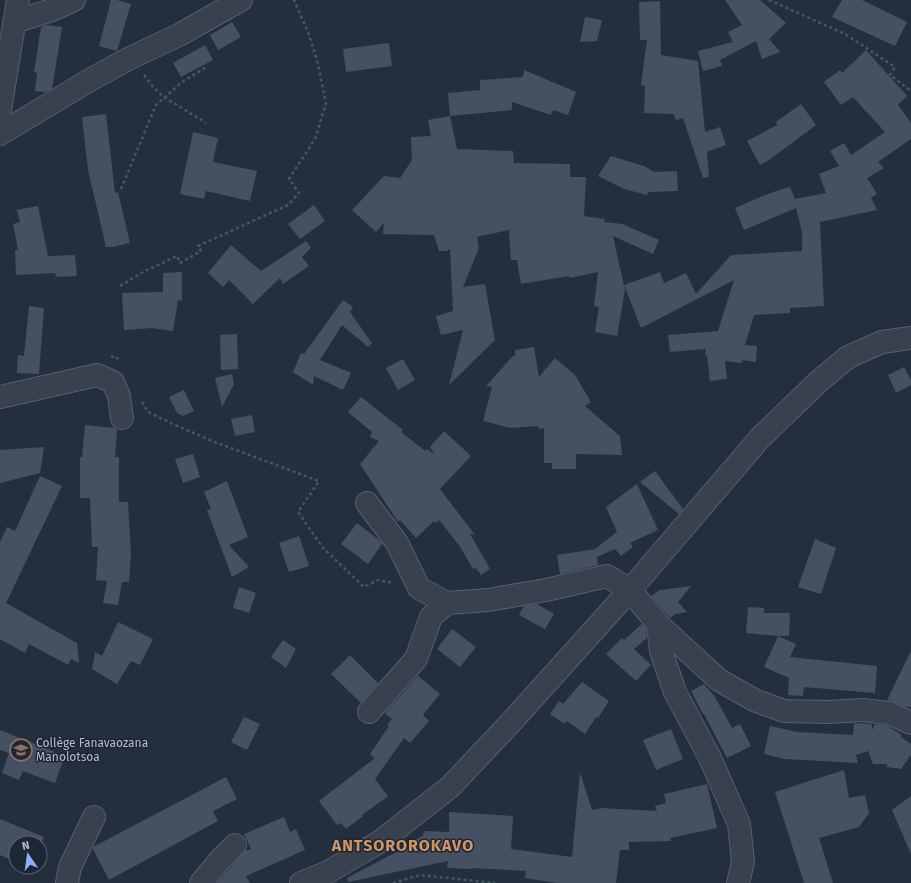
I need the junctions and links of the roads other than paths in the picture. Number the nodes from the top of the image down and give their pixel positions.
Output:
1 (18, 0) edge
2 (74, 0) edge
3 (241, 0) edge
4 (53, 5) edge
5 (14, 22) junction
6 (0, 110) edge
7 (0, 134) edge
8 (911, 338) edge
9 (0, 397) edge
10 (122, 418) dead end
11 (367, 503) dead end
12 (630, 590) junction
13 (447, 603) junction
14 (658, 624) junction
15 (369, 712) dead end
16 (911, 723) edge
17 (94, 817) dead end
18 (235, 845) dead end
19 (67, 883) edge
20 (201, 883) edge
21 (301, 883) edge
22 (738, 883) edge

1 - 5 street
2 - 4 street
3 - 7 street
4 - 5 street
5 - 6 street
8 - 12 street
9 - 10 street
11 - 13 street
12 - 13 street
12 - 14 street
12 - 21 street
13 - 15 street
14 - 16 street
14 - 22 street
17 - 19 street
18 - 20 street

